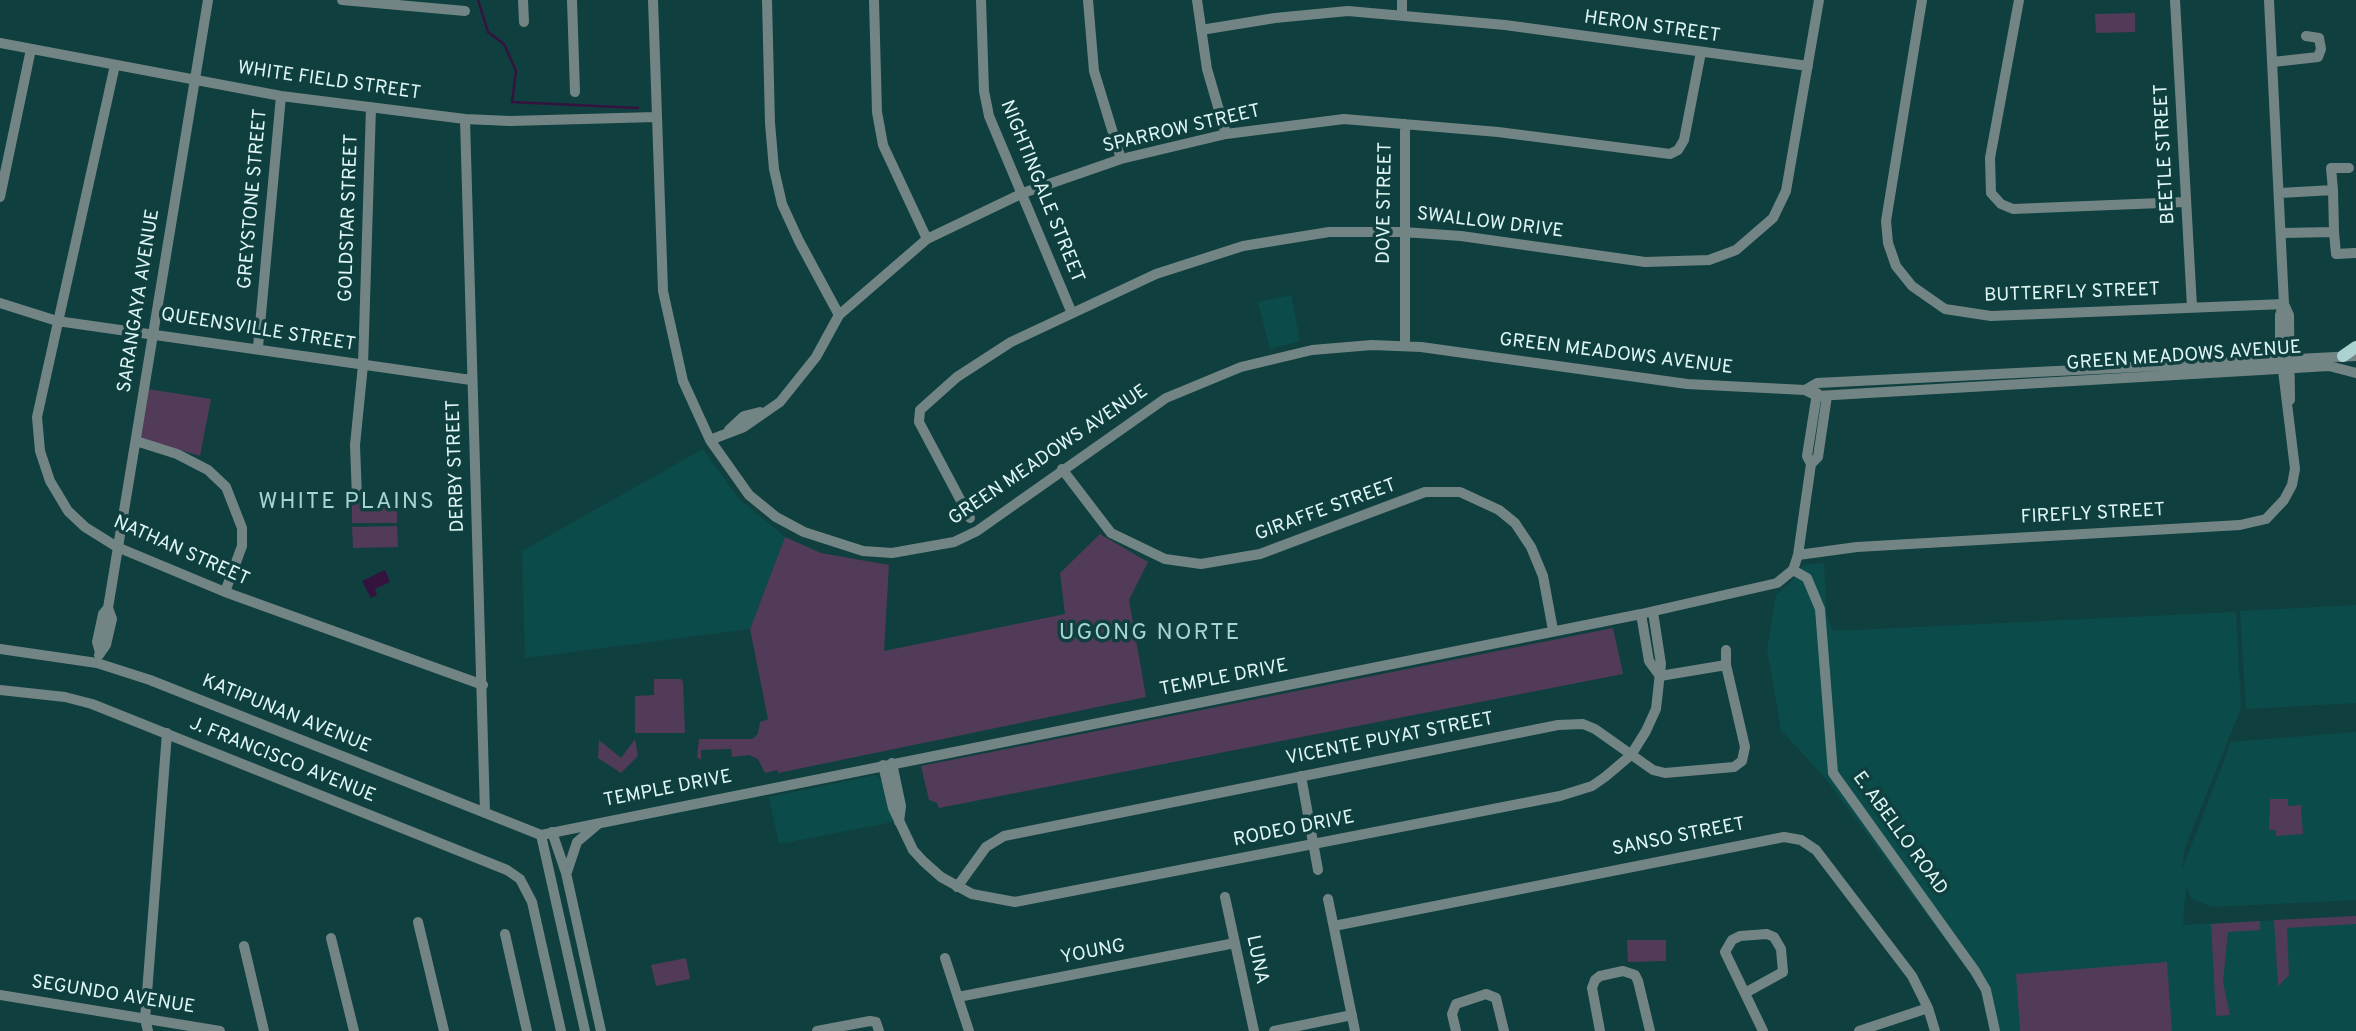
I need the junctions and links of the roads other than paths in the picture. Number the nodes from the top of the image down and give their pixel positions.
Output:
1 (208, 0) edge
2 (342, 0) edge
3 (523, 0) edge
4 (572, 0) edge
5 (653, 0) edge
6 (767, 0) edge
7 (874, 0) edge
8 (981, 0) edge
9 (1088, 0) edge
10 (1198, 0) edge
11 (1402, 0) edge
12 (1819, 0) edge
13 (1922, 0) edge
14 (2019, 0) edge
15 (2175, 0) edge
16 (2269, 0) edge
17 (465, 11) dead end
18 (1402, 16) junction
19 (524, 22) dead end
20 (1200, 30) junction
21 (2306, 36) dead end
22 (0, 43) edge
23 (31, 49) junction
24 (1700, 52) junction
25 (2273, 62) junction
26 (115, 65) junction
27 (1808, 66) junction
28 (193, 79) junction
29 (575, 92) dead end
30 (281, 96) junction
31 (371, 107) junction
32 (656, 117) junction
33 (465, 119) junction
34 (1405, 124) junction
35 (1226, 134) junction
36 (1121, 159) junction
37 (2349, 168) dead end
38 (2333, 190) junction
39 (1023, 193) junction
40 (2280, 193) junction
41 (0, 197) edge
42 (2185, 202) junction
43 (1403, 232) junction
44 (2334, 232) junction
45 (2282, 233) junction
46 (927, 239) junction
47 (2355, 253) edge
48 (0, 303) edge
49 (2284, 304) junction
50 (2192, 307) junction
51 (1071, 311) junction
52 (839, 315) junction
53 (57, 321) junction
54 (153, 333) junction
55 (1401, 346) junction
56 (258, 347) junction
57 (2356, 347) edge
58 (2349, 356) edge
59 (2286, 364) junction
60 (363, 365) junction
61 (2213, 367) junction
62 (2037, 371) junction
63 (1999, 373) junction
64 (2356, 373) edge
65 (1905, 378) junction
66 (471, 380) junction
67 (1817, 383) junction
68 (2037, 384) junction
69 (1999, 386) junction
70 (1805, 390) junction
71 (1906, 391) junction
72 (1822, 396) junction
73 (710, 440) junction
74 (136, 441) junction
75 (1062, 469) junction
76 (357, 498) dead end
77 (970, 518) dead end
78 (117, 547) junction
79 (1798, 555) junction
80 (1793, 570) junction
81 (225, 592) junction
82 (1653, 612) junction
83 (1641, 614) junction
84 (1553, 630) junction
85 (0, 649) edge
86 (1726, 650) dead end
87 (99, 658) junction
88 (1726, 665) junction
89 (1660, 676) junction
90 (483, 685) junction
91 (0, 690) edge
92 (167, 733) junction
93 (1631, 755) junction
94 (888, 764) junction
95 (1301, 776) junction
96 (485, 813) junction
97 (607, 820) junction
98 (547, 833) junction
99 (1314, 843) junction
100 (1318, 870) dead end
101 (566, 873) junction
102 (957, 887) junction
103 (1225, 897) dead end
104 (1328, 899) dead end
105 (418, 922) dead end
106 (1334, 926) junction
107 (505, 934) dead end
108 (331, 938) dead end
109 (1235, 943) junction
110 (243, 946) dead end
111 (945, 958) dead end
112 (1745, 993) junction
113 (0, 995) edge
114 (958, 997) junction
115 (1928, 1008) junction
116 (1352, 1015) junction
117 (145, 1020) junction
118 (148, 1031) edge
119 (220, 1031) edge
120 (264, 1031) edge
121 (354, 1031) edge
122 (444, 1031) edge
123 (527, 1031) edge
124 (561, 1031) edge
125 (585, 1031) edge
126 (601, 1031) edge
127 (817, 1031) edge
128 (879, 1031) edge
129 (969, 1031) edge
130 (1254, 1031) edge
131 (1274, 1031) edge
132 (1355, 1031) edge
133 (1456, 1031) edge
134 (1504, 1031) edge
135 (1600, 1031) edge
136 (1650, 1031) edge
137 (1763, 1031) edge
138 (1859, 1031) edge
139 (1935, 1031) edge
140 (1995, 1031) edge

1 - 28 street, SARANGAYA AVENUE
2 - 17 street
3 - 19 street
4 - 29 street
5 - 32 street, GREEN MEADOWS AVENUE
6 - 52 street
7 - 46 street
8 - 39 street, NIGHTINGALE STREET
9 - 36 street
10 - 20 street
11 - 18 street
12 - 27 street, SWALLOW DRIVE
13 - 50 street, BUTTERFLY STREET
14 - 42 street
15 - 42 street, BEETLE STREET
16 - 25 street, FIREFLY STREET
18 - 20 street, HERON STREET
18 - 24 street, HERON STREET
20 - 35 street
21 - 25 street
22 - 23 street, WHITE FIELD STREET
23 - 26 street, WHITE FIELD STREET
23 - 41 street
24 - 27 street, HERON STREET
24 - 34 street, SPARROW STREET
25 - 40 street, FIREFLY STREET
26 - 28 street, WHITE FIELD STREET
26 - 53 street, NATHAN STREET
27 - 43 street, SWALLOW DRIVE
28 - 30 street, WHITE FIELD STREET
28 - 54 street, SARANGAYA AVENUE
30 - 31 street, WHITE FIELD STREET
30 - 56 street, GREYSTONE STREET
31 - 33 street, WHITE FIELD STREET
31 - 60 street, GOLDSTAR STREET
32 - 33 street, WHITE FIELD STREET
32 - 73 street, GREEN MEADOWS AVENUE
33 - 66 street, DERBY STREET
34 - 35 street, SPARROW STREET
34 - 43 street, DOVE STREET
35 - 36 street, SPARROW STREET
36 - 39 street, SPARROW STREET
37 - 38 street
38 - 40 street
38 - 44 street
39 - 46 street, SPARROW STREET
39 - 51 street, NIGHTINGALE STREET
40 - 45 street, FIREFLY STREET
42 - 50 street, BEETLE STREET
43 - 51 street, SWALLOW DRIVE
43 - 55 street, DOVE STREET
44 - 45 street
44 - 47 street
45 - 49 street, FIREFLY STREET
46 - 52 street, SPARROW STREET
48 - 53 street, QUEENSVILLE STREET
49 - 50 street, BUTTERFLY STREET
49 - 59 street, FIREFLY STREET
51 - 77 street, SWALLOW DRIVE
52 - 73 street, SPARROW STREET
53 - 54 street, QUEENSVILLE STREET
53 - 78 street, NATHAN STREET
54 - 56 street, QUEENSVILLE STREET
54 - 74 street, SARANGAYA AVENUE
55 - 70 street, GREEN MEADOWS AVENUE
55 - 75 street, GREEN MEADOWS AVENUE
56 - 60 street, QUEENSVILLE STREET
57 - 58 main road
58 - 59 street, GREEN MEADOWS AVENUE
59 - 61 street, GREEN MEADOWS AVENUE
59 - 64 street, GREEN MEADOWS AVENUE
59 - 79 street, FIREFLY STREET
60 - 66 street, QUEENSVILLE STREET
60 - 76 street, GOLDSTAR STREET
61 - 62 street, GREEN MEADOWS AVENUE
61 - 68 street, GREEN MEADOWS AVENUE
62 - 63 street, GREEN MEADOWS AVENUE
62 - 68 street
63 - 65 street, GREEN MEADOWS AVENUE
63 - 69 street
65 - 67 street, GREEN MEADOWS AVENUE
65 - 71 street
66 - 90 street, DERBY STREET
67 - 70 street, GREEN MEADOWS AVENUE
67 - 72 street
68 - 69 street, GREEN MEADOWS AVENUE
69 - 71 street, GREEN MEADOWS AVENUE
70 - 72 street, GREEN MEADOWS AVENUE
71 - 72 street, GREEN MEADOWS AVENUE
72 - 79 street
73 - 75 street, GREEN MEADOWS AVENUE
74 - 78 street, SARANGAYA AVENUE
74 - 81 street
75 - 84 street, GIRAFFE STREET
78 - 81 street, NATHAN STREET
78 - 87 street, SARANGAYA AVENUE
79 - 80 street
80 - 82 street, TEMPLE DRIVE
80 - 140 street, E. ABELLO ROAD
81 - 90 street, NATHAN STREET
82 - 83 street, TEMPLE DRIVE
82 - 89 street, RODEO DRIVE
83 - 84 street, TEMPLE DRIVE
83 - 89 street
84 - 94 street, TEMPLE DRIVE
85 - 87 street, KATIPUNAN AVENUE
86 - 88 street, VICENTE PUYAT STREET
87 - 96 street, KATIPUNAN AVENUE
88 - 89 street
88 - 93 street, VICENTE PUYAT STREET
89 - 93 street, RODEO DRIVE
90 - 96 street, DERBY STREET
91 - 92 street, J. FRANCISCO AVENUE
92 - 117 street
92 - 124 street, J. FRANCISCO AVENUE
93 - 95 street, VICENTE PUYAT STREET
93 - 99 street, RODEO DRIVE
94 - 97 street, TEMPLE DRIVE
94 - 102 street, RODEO DRIVE
95 - 99 street
95 - 102 street, VICENTE PUYAT STREET
96 - 98 street, KATIPUNAN AVENUE
97 - 98 street, TEMPLE DRIVE
97 - 101 street
98 - 101 street
98 - 125 street
99 - 100 street
99 - 102 street, RODEO DRIVE
101 - 126 street
103 - 109 street, LUNA
104 - 106 street
105 - 122 street
106 - 115 street, SANSO STREET
106 - 116 street
107 - 123 street
108 - 121 street
109 - 114 street, YOUNG
109 - 130 street, LUNA
110 - 120 street
111 - 114 street
112 - 112 street
112 - 137 street
113 - 117 street, SEGUNDO AVENUE
114 - 129 street
115 - 138 street
115 - 139 street, SANSO STREET
116 - 131 street
116 - 132 street
117 - 118 street
117 - 119 street, SEGUNDO AVENUE
127 - 128 street
133 - 134 street
135 - 136 street

